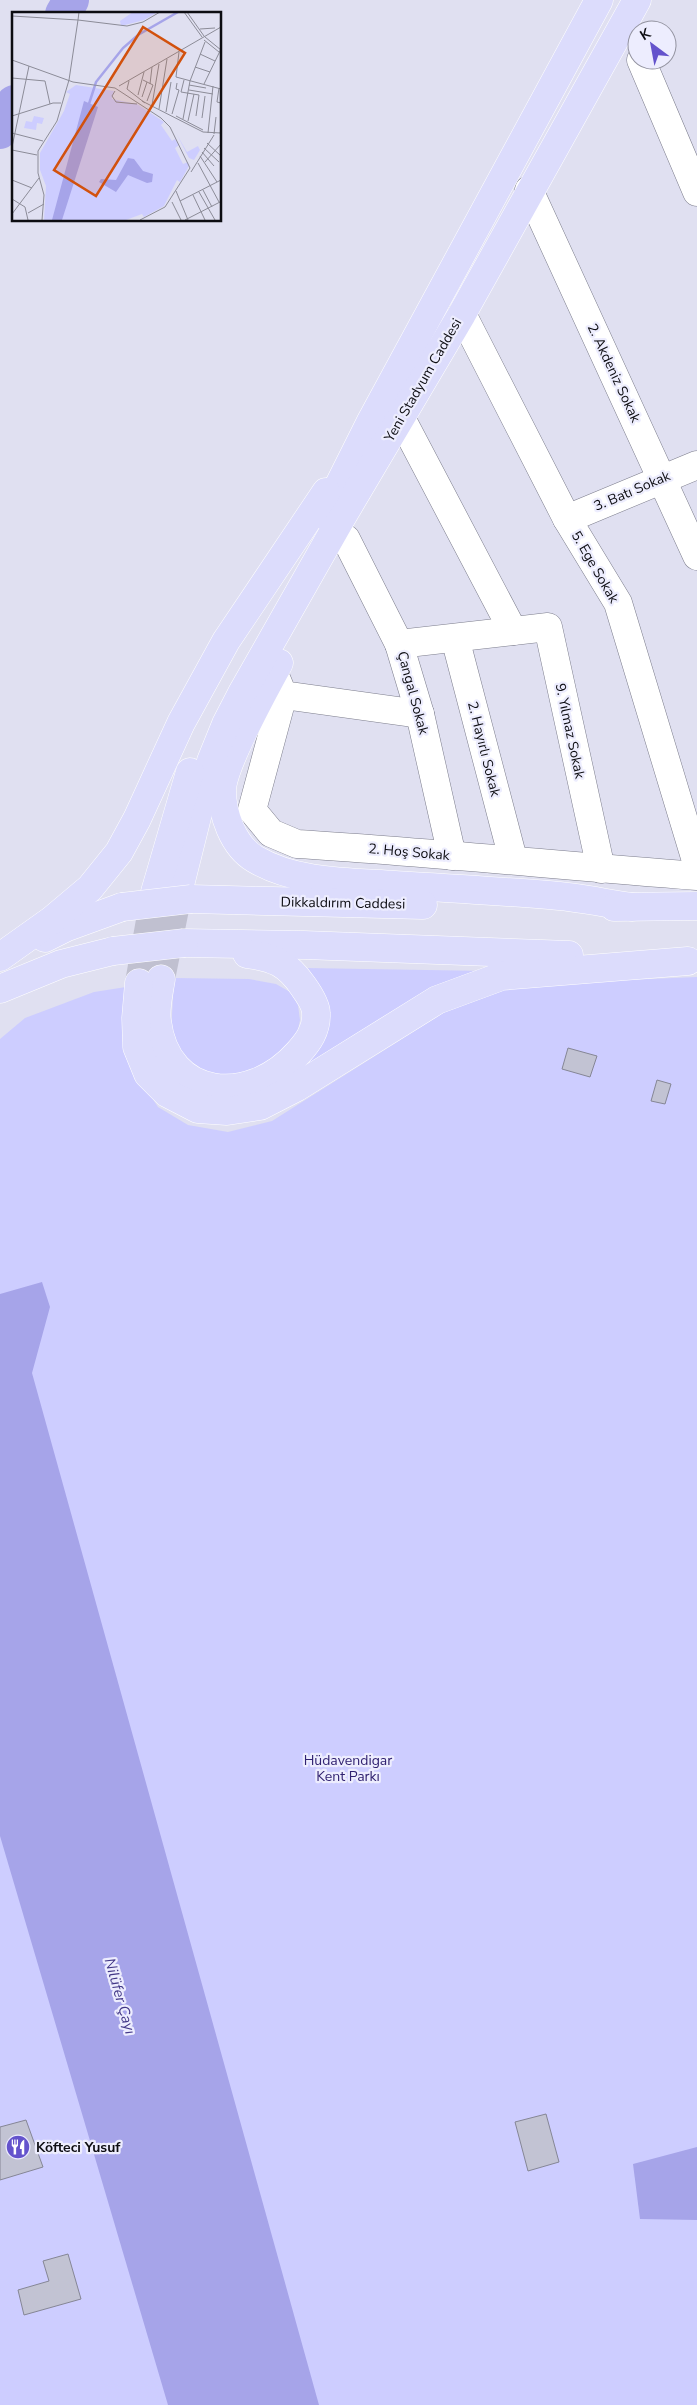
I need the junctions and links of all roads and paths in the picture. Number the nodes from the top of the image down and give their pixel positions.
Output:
1 (599, 0) edge
2 (631, 11) edge
3 (645, 70) edge
4 (529, 190) junction
5 (697, 192) edge
6 (462, 314) junction
7 (402, 418) junction
8 (370, 423) junction
9 (697, 465) edge
10 (662, 478) junction
11 (567, 519) junction
12 (346, 539) junction
13 (697, 556) edge
14 (513, 630) junction
15 (456, 638) junction
16 (399, 644) junction
17 (278, 683) junction
18 (420, 714) junction
19 (201, 765) junction
20 (452, 856) junction
21 (512, 859) junction
22 (697, 864) edge
23 (601, 869) junction
24 (697, 876) edge
25 (175, 893) junction
26 (697, 906) edge
27 (632, 907) junction
28 (184, 943) junction
29 (0, 958) edge
30 (693, 960) edge
31 (0, 989) edge

1 - 8 main road, Yeni Stadyum Caddesi
2 - 4 main road, Yeni Stadyum Caddesi
3 - 5 street
4 - 6 main road, Yeni Stadyum Caddesi
4 - 10 street, 2. Akdeniz Sokak
6 - 7 main road, Yeni Stadyum Caddesi
6 - 11 street, 5. Ege Sokak
7 - 12 main road
7 - 14 street
7 - 19 main road, Yeni Stadyum Caddesi
8 - 19 main road, Yeni Stadyum Caddesi
8 - 29 main road
9 - 10 street, 3. Batı Sokak
10 - 11 street, 3. Batı Sokak
10 - 13 street, 2. Akdeniz Sokak
11 - 22 street, 5. Ege Sokak
12 - 16 street, Çangal Sokak
12 - 17 main road
14 - 15 street, 9. Yılmaz Sokak
14 - 23 street, 9. Yılmaz Sokak
15 - 16 street, 9. Yılmaz Sokak
15 - 21 street, 2. Hayırlı Sokak
16 - 18 street, Çangal Sokak
17 - 18 street
17 - 20 street, 2. Hoş Sokak
17 - 27 main road
18 - 20 street, Çangal Sokak
19 - 25 main road
20 - 21 street, 2. Hoş Sokak
21 - 23 street, 2. Hoş Sokak
23 - 24 street, 2. Hoş Sokak
25 - 27 main road, Dikkaldırım Caddesi
25 - 29 main road, Dikkaldırım Caddesi, bridge
26 - 27 main road, Dikkaldırım Caddesi
28 - 30 main road
28 - 30 main road
28 - 31 main road, bridge

